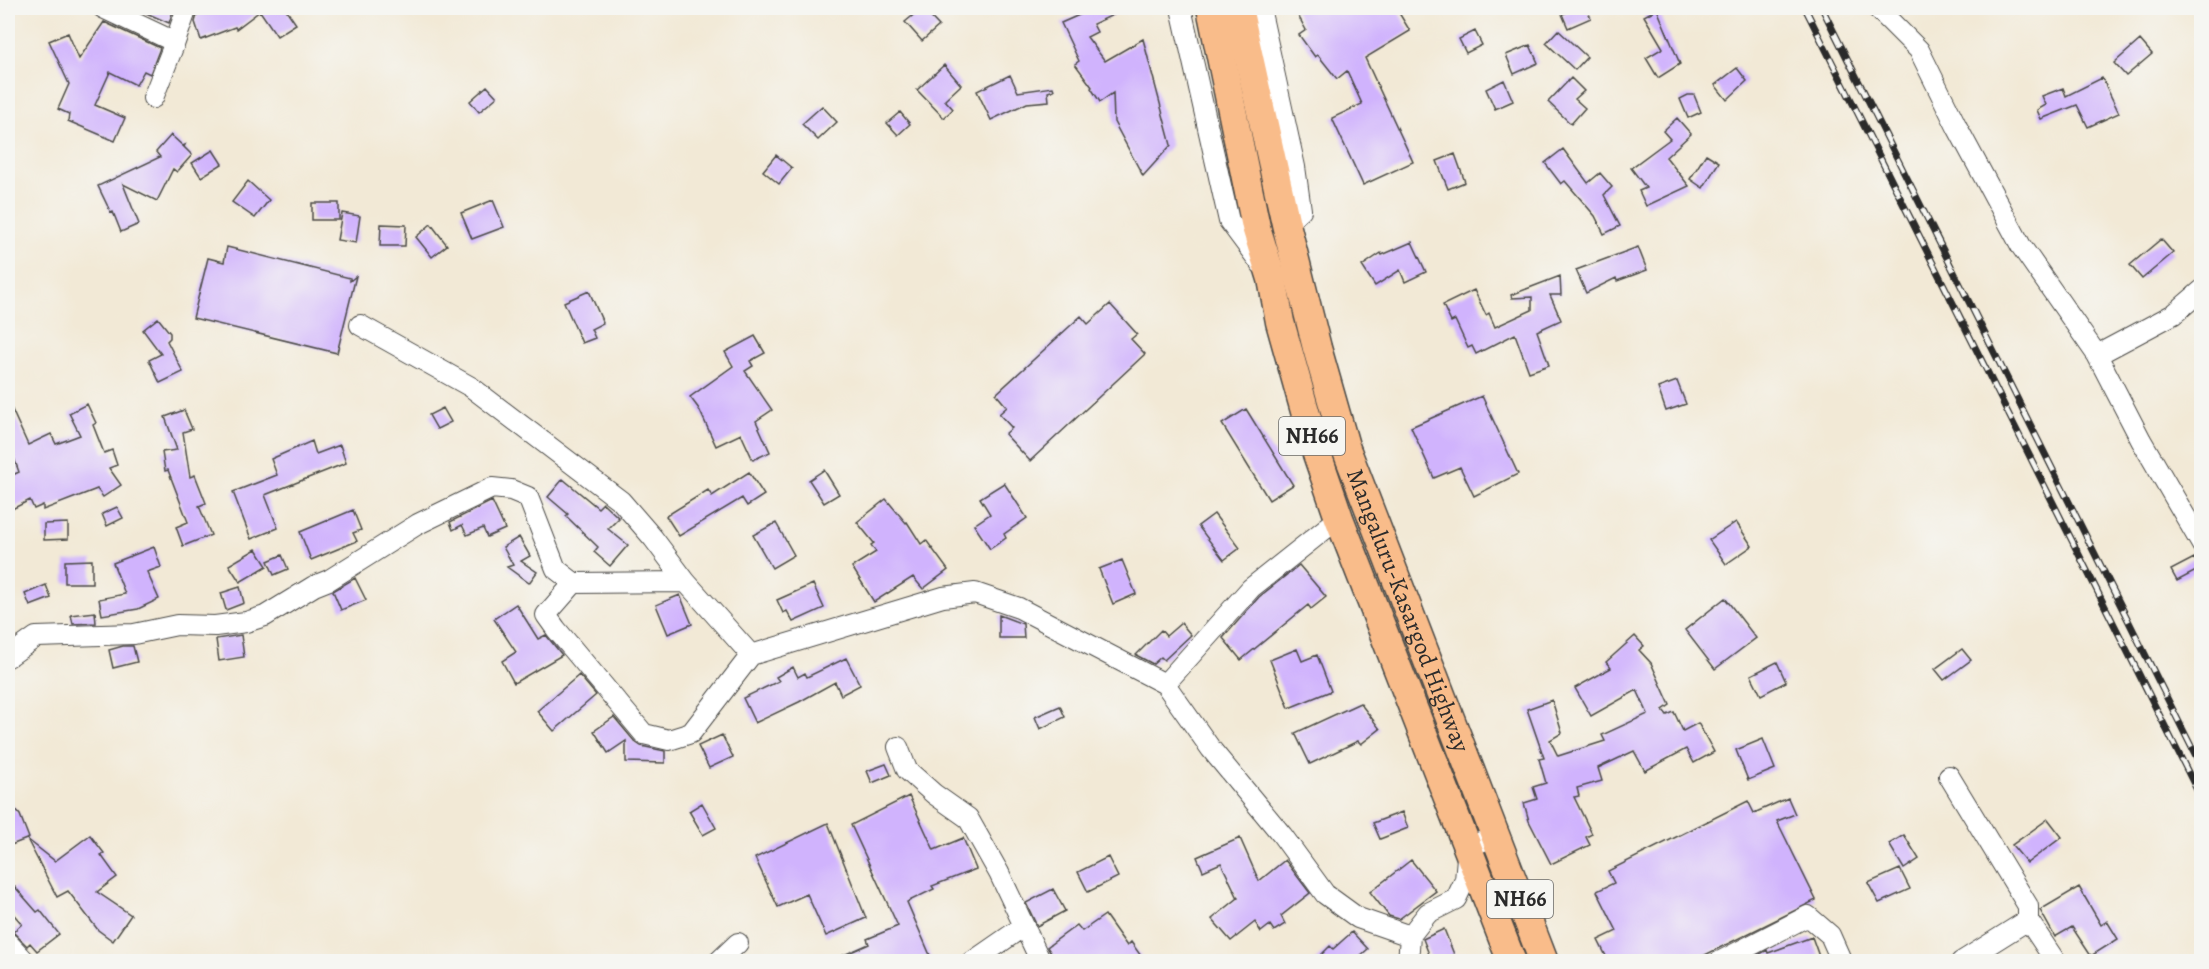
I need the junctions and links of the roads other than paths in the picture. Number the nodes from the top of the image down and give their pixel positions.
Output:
1 (103, 8) edge
2 (187, 8) edge
3 (1181, 8) edge
4 (1211, 8) edge
5 (1238, 8) edge
6 (1260, 8) edge
7 (1877, 8) edge
8 (175, 42) junction
9 (153, 98) dead end
10 (1286, 224) junction
11 (1272, 279) junction
12 (2202, 290) edge
13 (360, 325) dead end
14 (2097, 355) junction
15 (1339, 518) junction
16 (2202, 545) edge
17 (686, 582) junction
18 (574, 584) junction
19 (752, 655) junction
20 (8, 657) edge
21 (1165, 684) junction
22 (898, 747) dead end
23 (1949, 776) dead end
24 (1496, 836) junction
25 (1468, 848) junction
26 (2028, 920) junction
27 (1024, 926) junction
28 (1410, 936) junction
29 (8, 944) edge
30 (738, 944) dead end
31 (26, 962) edge
32 (718, 962) edge
33 (972, 962) edge
34 (1041, 962) edge
35 (1408, 962) edge
36 (1512, 962) edge
37 (1544, 962) edge
38 (1719, 962) edge
39 (1842, 962) edge
40 (1961, 962) edge
41 (2056, 962) edge

1 - 8 street
2 - 8 street
3 - 11 street
4 - 11 highway, Mangaluru-Kasargod Highway / NH66
5 - 10 highway, Mangaluru-Kasargod Highway / NH66
6 - 10 street
7 - 14 street
8 - 9 street
10 - 24 highway, Mangaluru-Kasargod Highway / NH66
11 - 15 highway, Mangaluru-Kasargod Highway / NH66
12 - 14 street
13 - 17 street
14 - 16 street
15 - 21 street
15 - 25 highway, Mangaluru-Kasargod Highway / NH66
17 - 18 street
17 - 19 street
18 - 19 street
18 - 20 street
19 - 21 street
21 - 28 street
22 - 27 street
23 - 26 street
24 - 25 street
24 - 37 highway, Mangaluru-Kasargod Highway / NH66
25 - 28 street
25 - 36 highway, Mangaluru-Kasargod Highway / NH66
26 - 40 street
26 - 41 street
27 - 33 street
27 - 34 street
28 - 35 street
29 - 31 street
30 - 32 street
38 - 39 street

